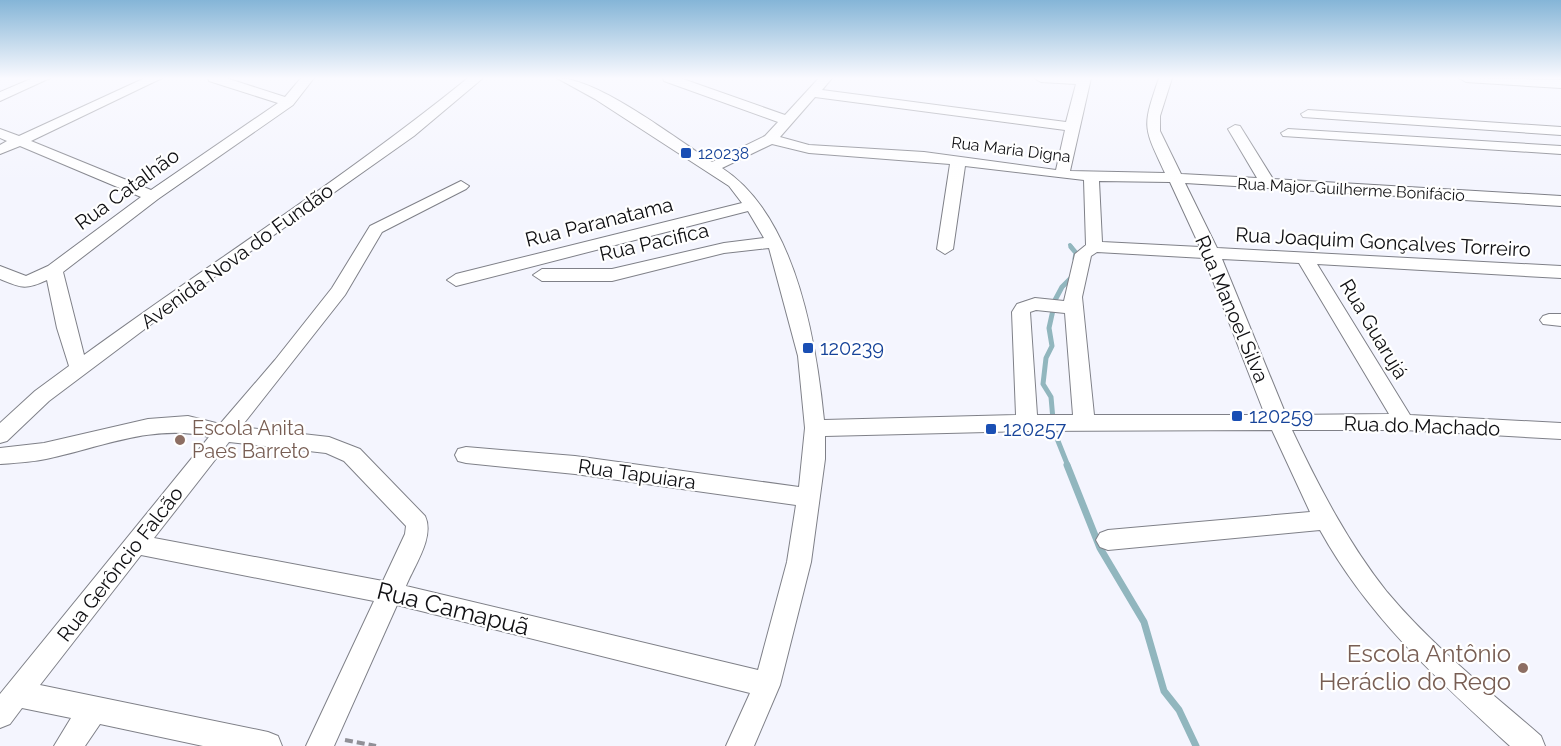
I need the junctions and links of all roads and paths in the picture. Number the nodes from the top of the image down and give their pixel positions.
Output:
1 (79, 113) edge
2 (272, 113) edge
3 (434, 113) edge
4 (625, 113) edge
5 (767, 113) edge
6 (796, 113) edge
7 (960, 113) edge
8 (1077, 113) edge
9 (1154, 113) edge
10 (1308, 114) dead end
11 (789, 121) junction
12 (1073, 128) junction
13 (1234, 129) dead end
14 (1561, 131) edge
15 (0, 133) edge
16 (1288, 133) dead end
17 (770, 139) junction
18 (20, 140) junction
19 (0, 150) edge
20 (1561, 150) edge
21 (958, 160) junction
22 (711, 168) junction
23 (1062, 175) junction
24 (1091, 176) junction
25 (1141, 177) joint
26 (1175, 178) junction
27 (1269, 185) junction
28 (461, 186) dead end
29 (152, 196) junction
30 (1561, 201) edge
31 (752, 205) junction
32 (774, 242) junction
33 (1094, 247) junction
34 (945, 249) dead end
35 (1211, 255) junction
36 (1305, 259) junction
37 (54, 270) junction
38 (0, 272) edge
39 (1561, 273) edge
40 (542, 275) dead end
41 (456, 279) dead end
42 (1074, 308) junction
43 (79, 368) junction
44 (1404, 422) junction
45 (1034, 423) junction
46 (1077, 423) junction
47 (1280, 424) junction
48 (815, 428) junction
49 (1561, 431) edge
50 (224, 433) junction
51 (0, 435) edge
52 (466, 455) dead end
53 (0, 456) edge
54 (807, 497) junction
55 (1323, 520) junction
56 (1108, 540) dead end
57 (135, 544) junction
58 (391, 593) junction
59 (767, 685) junction
60 (18, 694) junction
61 (94, 709) junction
62 (0, 715) edge
63 (322, 741) edge
64 (68, 746) edge
65 (268, 746) edge
66 (376, 746) edge
67 (740, 746) edge
68 (1531, 746) edge

1 - 18 street
2 - 29 street, Rua Catalhão
3 - 43 street, Avenida Nova do Fundão
4 - 22 street
5 - 11 street
6 - 11 street
7 - 12 street
8 - 12 street
9 - 26 street, Rua Manoel Silva
10 - 14 street
11 - 17 street
12 - 23 street
13 - 27 street
15 - 18 street
16 - 20 street
17 - 21 street, Rua Maria Digna
17 - 22 street
18 - 19 street
18 - 29 street
21 - 23 street, Rua Maria Digna
21 - 34 street
22 - 31 street
23 - 24 street, Rua Maria Digna
24 - 25 street, Rua Maria Digna
24 - 33 street
25 - 26 street, Rua Major Guilherme Bonifácio
26 - 27 street, Rua Major Guilherme Bonifácio
26 - 35 street, Rua Manoel Silva
27 - 30 street, Rua Major Guilherme Bonifácio
28 - 50 street, Rua Gerôncio Falcão
29 - 37 street, Rua Catalhão
31 - 32 street
31 - 41 street, Rua Paranatama
32 - 40 street, Rua Pacifica
32 - 48 street
33 - 35 street, Rua Joaquim Gonçalves Torreiro
33 - 42 street
35 - 36 street, Rua Joaquim Gonçalves Torreiro
35 - 47 street, Rua Manoel Silva
36 - 39 street, Rua Joaquim Gonçalves Torreiro
36 - 44 street, Rua Guarujá
37 - 38 street, Rua Catalhão
37 - 43 street
42 - 45 street
42 - 46 street
43 - 51 street, Avenida Nova do Fundão
44 - 47 street, Rua do Machado
44 - 49 street, Rua do Machado
45 - 46 street, Rua do Machado
45 - 48 street, Rua do Machado
46 - 47 street, Rua do Machado
47 - 55 street, Rua Manoel Silva
48 - 54 street
50 - 53 street
50 - 57 street, Rua Gerôncio Falcão
50 - 58 street
52 - 54 street, Rua Tapuiara
54 - 59 street
55 - 56 street
55 - 68 street, Rua Manoel Silva
57 - 58 street, Rua Camapuã
57 - 60 street, Rua Gerôncio Falcão
58 - 59 street, Rua Camapuã
58 - 63 street
59 - 67 street
60 - 61 street
60 - 62 street, Rua Gerôncio Falcão
61 - 64 street
61 - 65 street
63 - 66 path

